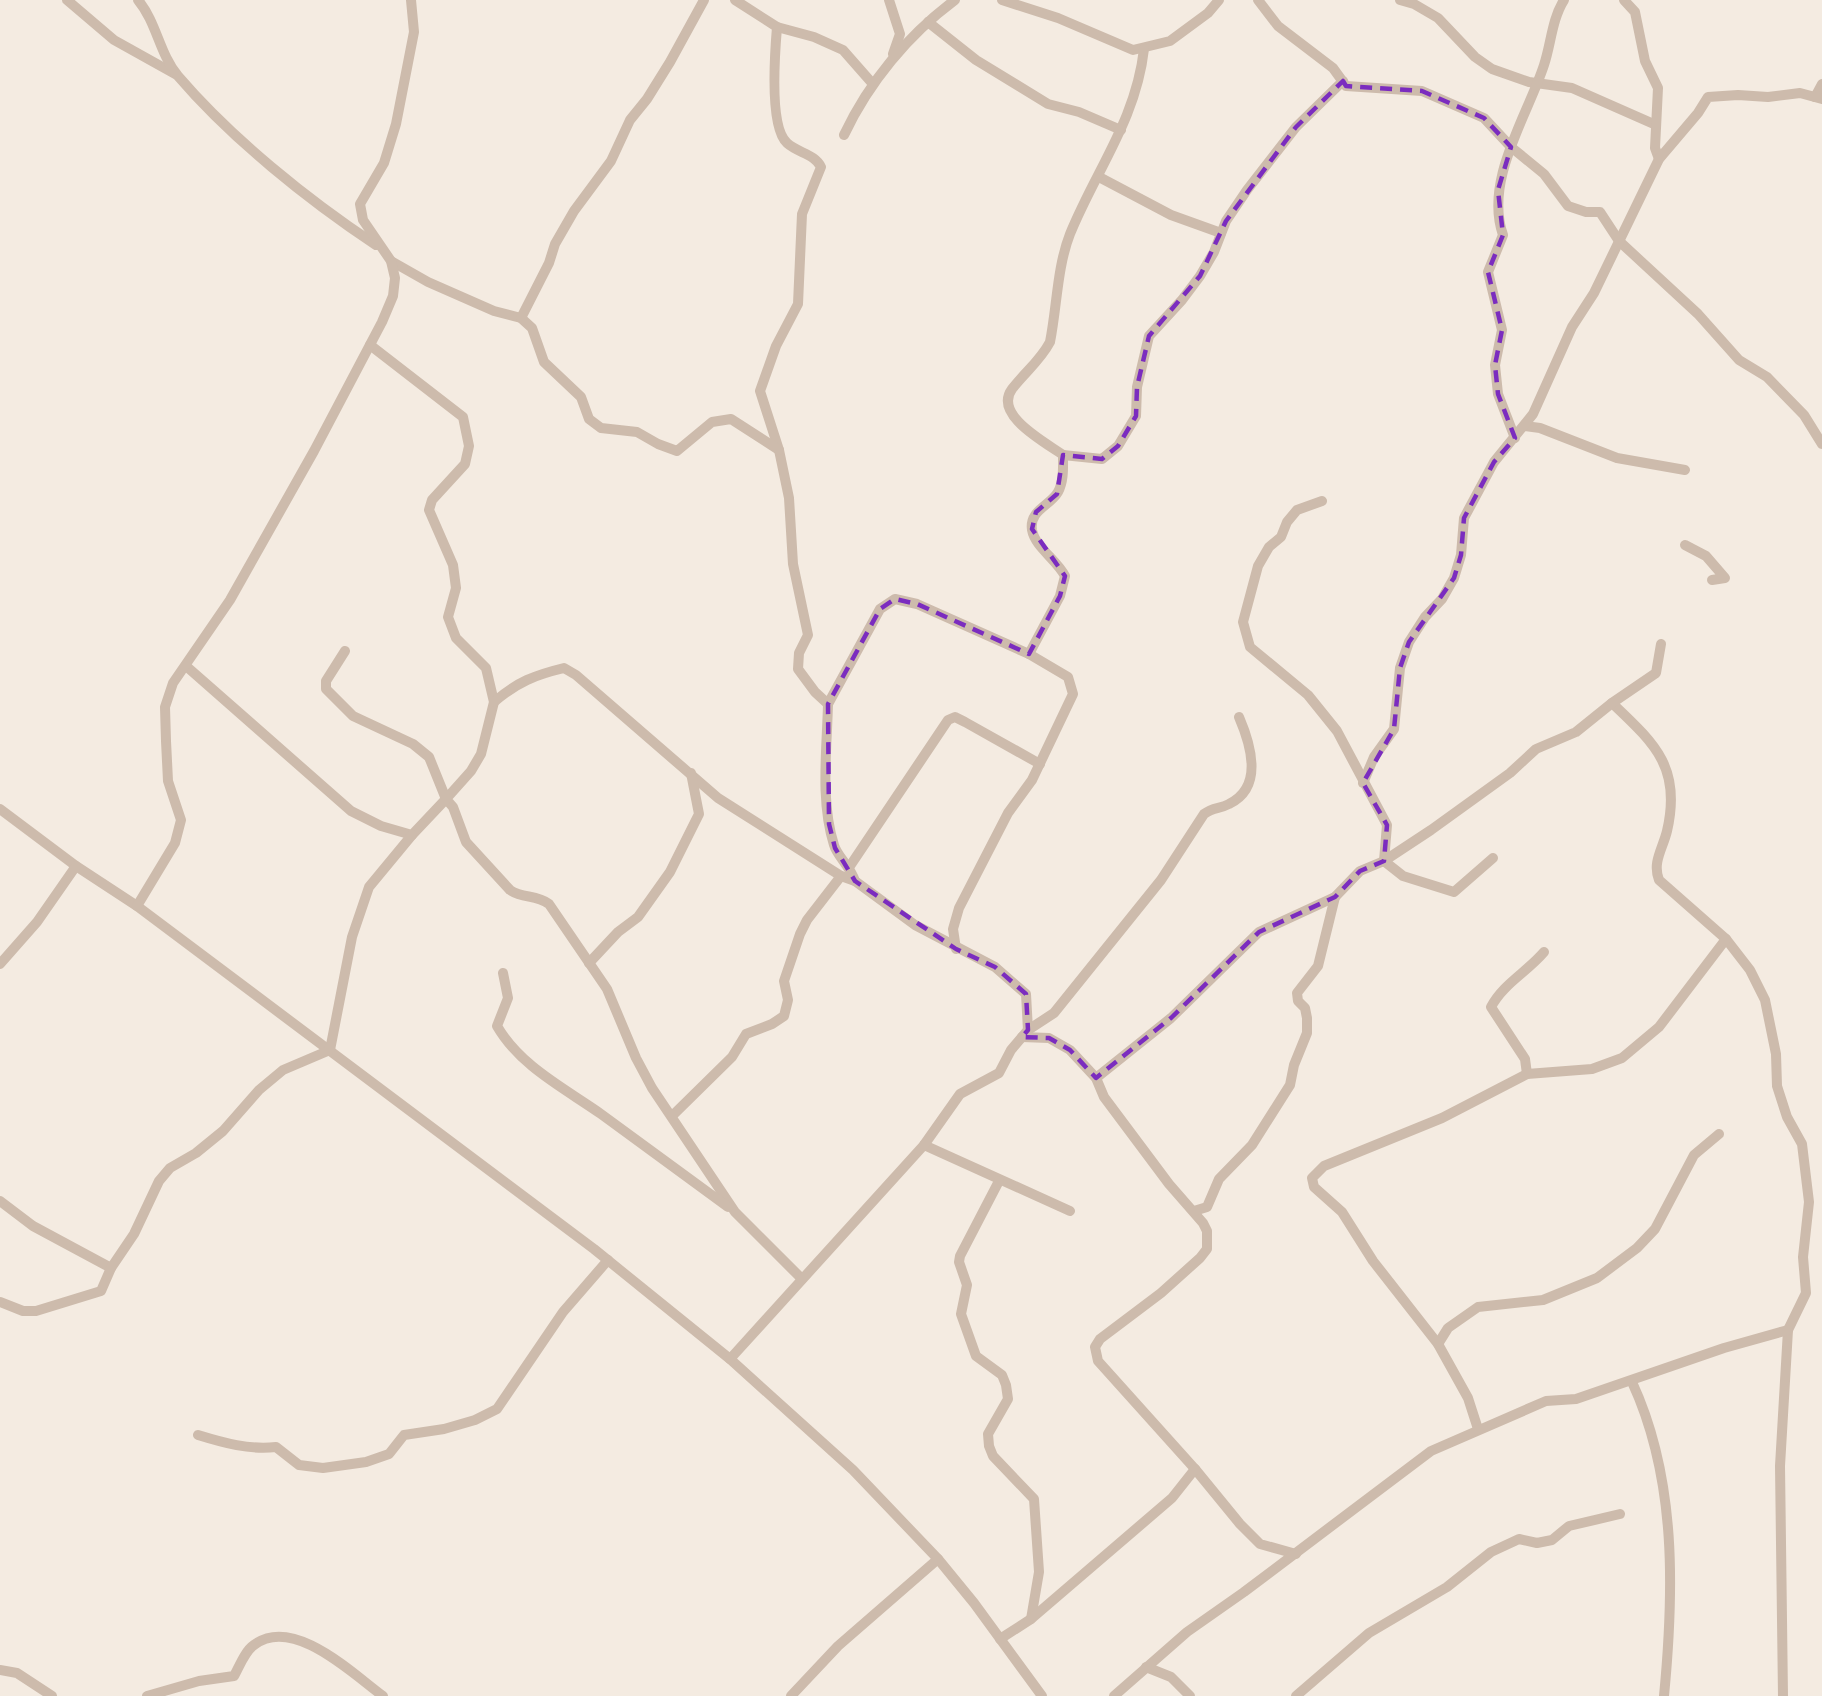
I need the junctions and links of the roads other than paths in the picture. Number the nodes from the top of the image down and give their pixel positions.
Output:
1 (67, 0) edge
2 (138, 0) edge
3 (411, 0) edge
4 (704, 0) edge
5 (735, 0) edge
6 (889, 0) edge
7 (955, 0) edge
8 (1002, 0) edge
9 (1258, 0) edge
10 (1400, 0) edge
11 (1564, 0) edge
12 (1624, 0) edge
13 (1220, 1) edge
14 (928, 22) junction
15 (777, 27) junction
16 (1144, 49) junction
17 (891, 60) junction
18 (178, 76) junction
19 (1343, 81) junction
20 (1536, 82) junction
21 (872, 84) dead end
22 (1822, 84) edge
23 (1818, 98) edge
24 (1656, 125) junction
25 (1121, 130) junction
26 (843, 135) dead end
27 (1510, 147) junction
28 (1659, 159) junction
29 (1099, 177) junction
30 (1221, 233) junction
31 (1619, 241) junction
32 (381, 248) junction
33 (391, 261) junction
34 (521, 318) junction
35 (370, 345) junction
36 (1524, 426) junction
37 (1515, 438) junction
38 (1822, 444) edge
39 (779, 450) junction
40 (1063, 455) junction
41 (1685, 470) dead end
42 (1322, 501) dead end
43 (1685, 545) dead end
44 (1712, 580) dead end
45 (1661, 644) dead end
46 (345, 651) dead end
47 (1029, 654) junction
48 (186, 666) junction
49 (494, 702) junction
50 (1612, 703) junction
51 (828, 704) junction
52 (1239, 717) dead end
53 (1040, 764) junction
54 (691, 773) junction
55 (1363, 783) junction
56 (446, 799) junction
57 (0, 809) edge
58 (412, 835) junction
59 (1493, 858) dead end
60 (1384, 861) junction
61 (75, 866) junction
62 (850, 866) junction
63 (841, 876) junction
64 (855, 880) junction
65 (1335, 897) junction
66 (137, 906) junction
67 (1726, 939) junction
68 (956, 949) junction
69 (1544, 952) dead end
70 (589, 963) junction
71 (0, 964) edge
72 (503, 974) dead end
73 (1025, 1033) junction
74 (330, 1050) junction
75 (1527, 1074) junction
76 (1096, 1078) junction
77 (672, 1116) junction
78 (1719, 1134) dead end
79 (924, 1145) junction
80 (999, 1181) junction
81 (0, 1201) edge
82 (1070, 1211) dead end
83 (1194, 1211) junction
84 (735, 1212) junction
85 (608, 1260) junction
86 (111, 1268) junction
87 (802, 1279) junction
88 (0, 1302) edge
89 (1788, 1330) junction
90 (1438, 1344) junction
91 (730, 1359) junction
92 (1632, 1382) junction
93 (1478, 1429) junction
94 (198, 1435) dead end
95 (1195, 1469) junction
96 (1620, 1514) dead end
97 (1296, 1554) junction
98 (938, 1559) junction
99 (1031, 1619) junction
100 (1000, 1639) junction
101 (1146, 1667) junction
102 (0, 1670) edge
103 (376, 1695) edge
104 (52, 1696) edge
105 (147, 1696) edge
106 (791, 1696) edge
107 (1042, 1696) edge
108 (1114, 1696) edge
109 (1190, 1696) edge
110 (1296, 1696) edge
111 (1664, 1696) edge
112 (1783, 1696) edge

1 - 18 street
2 - 18 street
3 - 32 street
4 - 34 street
5 - 15 street
6 - 17 street
7 - 14 street
8 - 16 street
9 - 19 street
10 - 20 street
11 - 20 street
12 - 24 street
13 - 16 street
14 - 17 street
14 - 25 street
15 - 21 street
15 - 39 street
16 - 25 street
17 - 26 street
18 - 32 street
19 - 27 street
19 - 30 street
20 - 24 street
20 - 27 street
22 - 23 street
23 - 28 street
24 - 28 street
25 - 29 street
27 - 31 street
27 - 37 street
28 - 31 street
29 - 30 street
29 - 40 street
30 - 40 street
31 - 36 street
31 - 38 street
32 - 33 street
33 - 34 street
33 - 35 street
34 - 39 street
35 - 48 street
35 - 49 street
36 - 37 street
36 - 41 street
37 - 55 street
39 - 51 street
40 - 47 street
42 - 55 street
43 - 44 street
45 - 50 street
46 - 56 street
47 - 51 street
47 - 53 street
48 - 58 street
48 - 66 street
49 - 54 street
49 - 56 street
50 - 60 street
50 - 67 street
51 - 62 street
52 - 73 street
53 - 62 street
53 - 68 street
54 - 63 street
54 - 70 street
55 - 60 street
56 - 58 street
56 - 70 street
57 - 61 street
58 - 74 street
59 - 60 street
60 - 65 street
61 - 66 street
61 - 71 street
62 - 64 street
63 - 64 street
63 - 77 street
64 - 68 street
65 - 76 street
65 - 83 street
66 - 74 street
67 - 75 street
67 - 89 street
68 - 73 street
69 - 75 street
70 - 77 street
72 - 84 street
73 - 76 street
73 - 79 street
74 - 85 street
74 - 86 street
75 - 90 street
76 - 83 street
77 - 84 street
78 - 90 street
79 - 80 street
79 - 87 street
80 - 82 street
80 - 99 street
81 - 86 street
83 - 95 street
84 - 87 street
85 - 91 street
85 - 94 street
86 - 88 street
87 - 91 street
89 - 92 street
89 - 112 street
90 - 93 street
91 - 98 street
92 - 93 street
92 - 111 street
93 - 97 street
95 - 97 street
95 - 99 street
96 - 110 street
97 - 101 street
98 - 100 street
98 - 106 street
99 - 100 street
100 - 107 street
101 - 108 street
101 - 109 street
102 - 104 street
103 - 105 street

